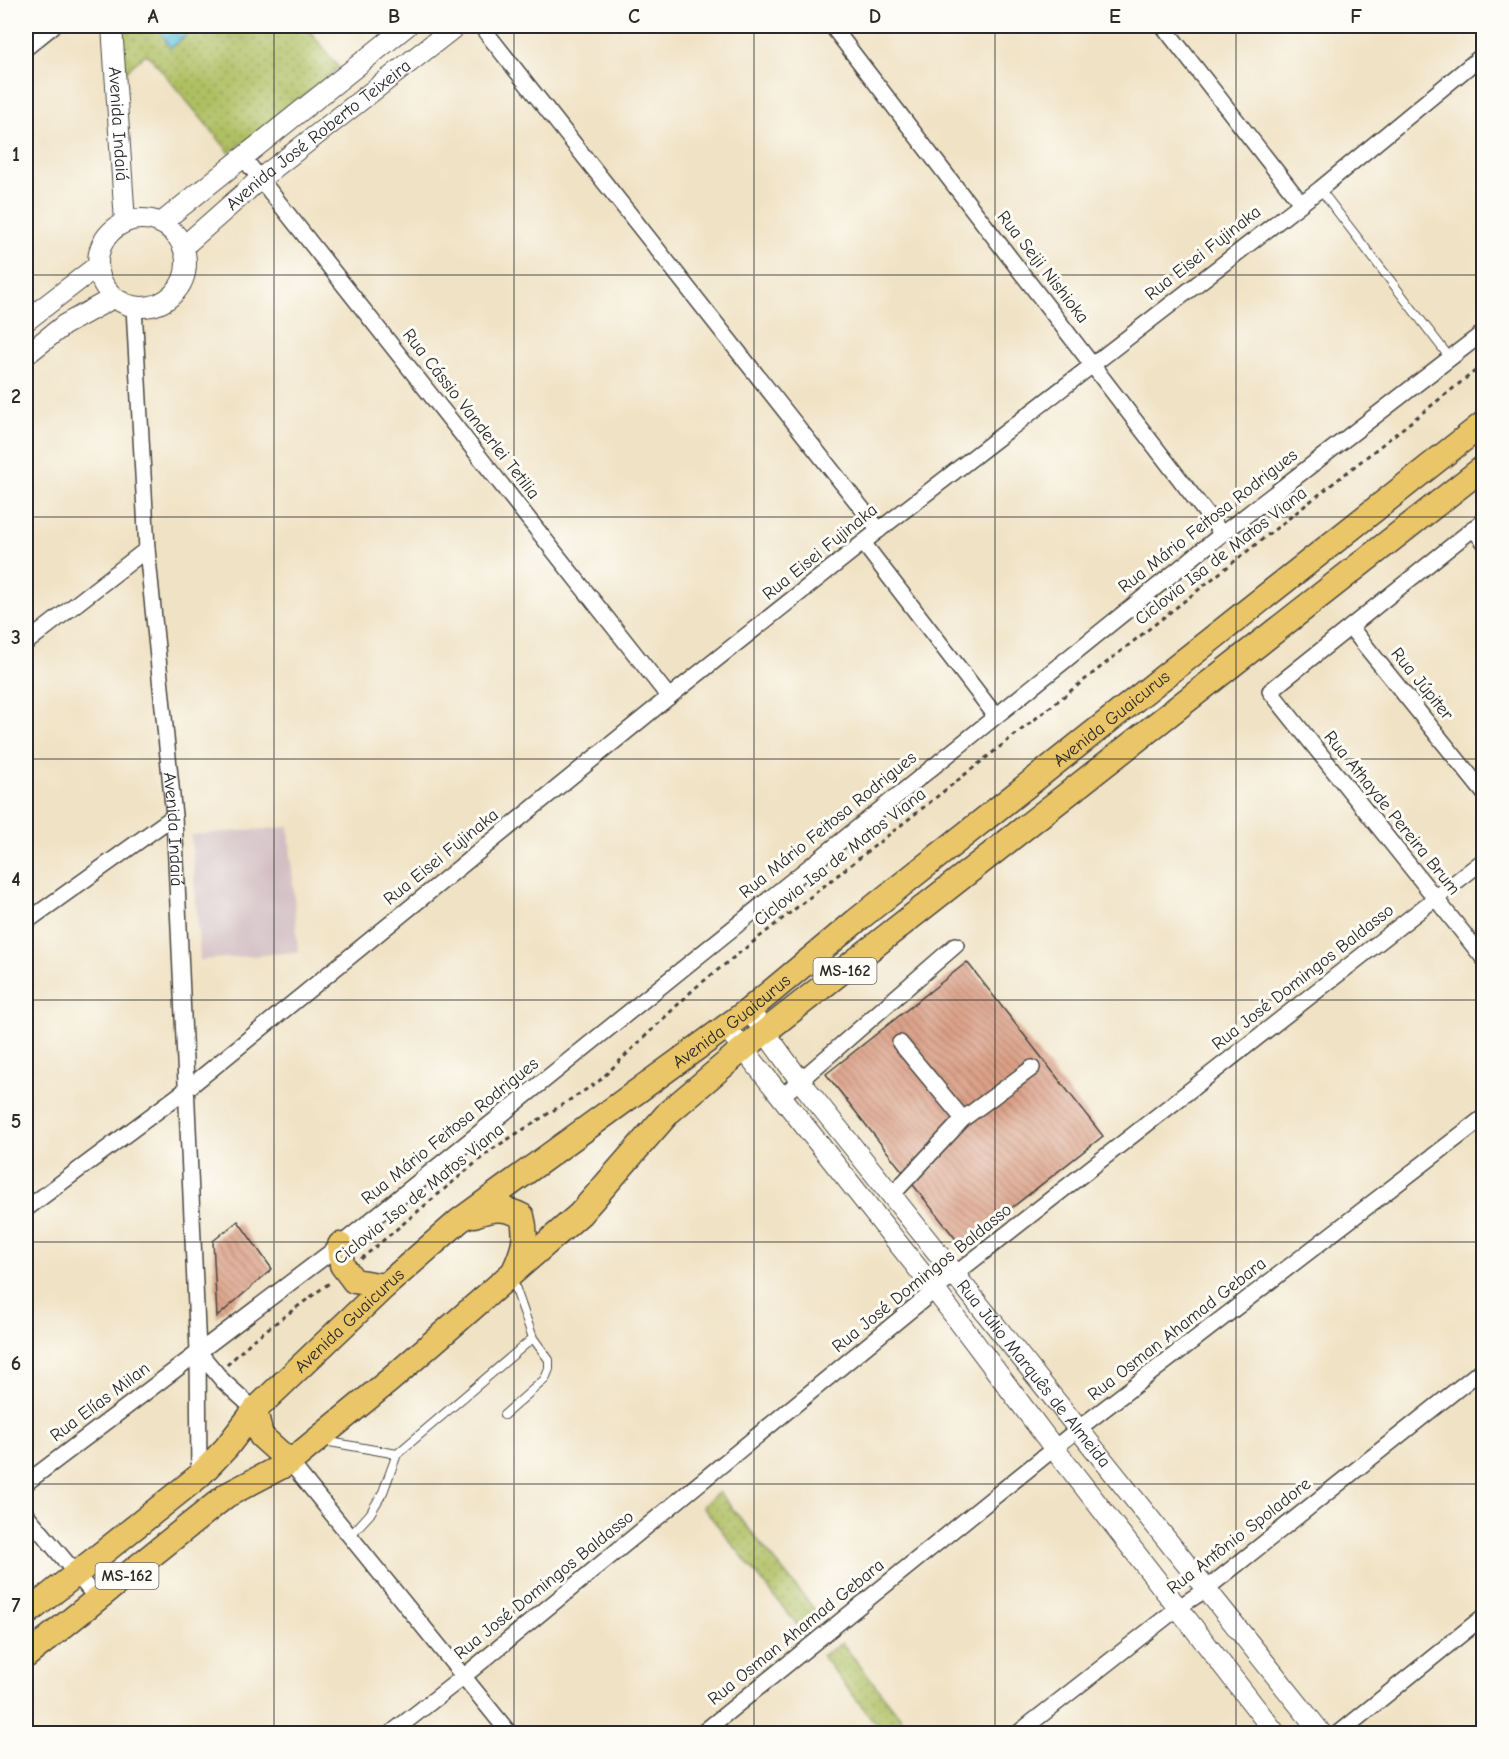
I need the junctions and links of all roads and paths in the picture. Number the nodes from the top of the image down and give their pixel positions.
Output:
1 (53, 26) edge
2 (112, 26) edge
3 (407, 26) edge
4 (456, 26) edge
5 (482, 26) edge
6 (832, 26) edge
7 (1163, 26) edge
8 (26, 48) edge
9 (1484, 54) edge
10 (242, 156) junction
11 (260, 179) junction
12 (1320, 189) junction
13 (1301, 203) junction
14 (125, 222) junction
15 (160, 223) junction
16 (183, 247) junction
17 (97, 266) junction
18 (113, 298) junction
19 (134, 307) junction
20 (26, 321) edge
21 (1484, 332) edge
22 (26, 355) edge
23 (1450, 358) junction
24 (1093, 363) junction
25 (1484, 364) edge
26 (1484, 423) edge
27 (1484, 467) edge
28 (1478, 524) edge
29 (879, 530) junction
30 (1222, 534) junction
31 (1484, 542) edge
32 (864, 544) junction
33 (147, 549) junction
34 (1352, 628) junction
35 (26, 643) edge
36 (669, 696) junction
37 (995, 715) junction
38 (1484, 793) edge
39 (174, 816) junction
40 (1484, 860) edge
41 (1435, 897) junction
42 (26, 922) edge
43 (956, 945) dead end
44 (1484, 959) edge
45 (749, 1010) junction
46 (726, 1027) junction
47 (766, 1033) junction
48 (900, 1043) dead end
49 (743, 1049) junction
50 (1032, 1068) dead end
51 (801, 1082) junction
52 (187, 1089) junction
53 (781, 1097) junction
54 (1484, 1117) edge
55 (963, 1119) junction
56 (893, 1194) junction
57 (26, 1209) edge
58 (459, 1221) junction
59 (340, 1245) junction
60 (346, 1271) junction
61 (511, 1276) junction
62 (955, 1276) junction
63 (385, 1286) junction
64 (935, 1290) junction
65 (533, 1338) junction
66 (198, 1351) junction
67 (1484, 1368) edge
68 (218, 1375) junction
69 (255, 1410) junction
70 (504, 1415) dead end
71 (1078, 1429) junction
72 (317, 1440) junction
73 (1054, 1448) junction
74 (397, 1454) junction
75 (297, 1471) junction
76 (199, 1476) junction
77 (26, 1483) edge
78 (26, 1514) edge
79 (350, 1537) junction
80 (78, 1575) junction
81 (1205, 1590) junction
82 (98, 1600) junction
83 (1179, 1607) junction
84 (26, 1614) edge
85 (1484, 1616) edge
86 (26, 1656) edge
87 (463, 1677) junction
88 (390, 1734) edge
89 (510, 1734) edge
90 (701, 1734) edge
91 (1017, 1734) edge
92 (1276, 1734) edge
93 (1322, 1734) edge
94 (1338, 1734) edge

1 - 8 street
2 - 14 street, Avenida Indaiá
3 - 10 street, Avenida José Roberto Teixeira
4 - 11 street, Avenida José Roberto Teixeira
5 - 29 street
6 - 24 street, Rua Seiji Nishioka
7 - 13 street
9 - 12 street, Rua Eisei Fujinaka
10 - 11 street, Rua Cássio Vanderlei Tetilia
10 - 15 street, Avenida José Roberto Teixeira
11 - 16 street, Avenida José Roberto Teixeira
11 - 36 street, Rua Cássio Vanderlei Tetilia
12 - 13 street, Rua Eisei Fujinaka
12 - 23 lane
13 - 24 street, Rua Eisei Fujinaka
14 - 15 street
14 - 17 street
15 - 16 street
16 - 19 street
17 - 18 street
17 - 20 street
18 - 19 street
18 - 22 street
19 - 33 street, Avenida Indaiá
21 - 23 street, Rua Mário Feitosa Rodrigues
23 - 30 street, Rua Mário Feitosa Rodrigues
24 - 29 street, Rua Eisei Fujinaka
24 - 30 street, Rua Seiji Nishioka
25 - 60 path, Ciclovia Isa de Matos Viana
26 - 45 main road, Avenida Guaicurus / MS-162
27 - 47 main road, Avenida Guaicurus / MS-162
28 - 31 street
28 - 34 street
29 - 32 street, Rua Eisei Fujinaka
30 - 37 street, Rua Mário Feitosa Rodrigues
32 - 36 street, Rua Eisei Fujinaka
32 - 37 street
33 - 35 street
33 - 39 street, Avenida Indaiá
34 - 38 street, Rua Júpiter
34 - 41 street, Rua Athayde Pereira Brum
36 - 52 street, Rua Eisei Fujinaka
37 - 59 street, Rua Mário Feitosa Rodrigues
39 - 42 street
39 - 52 street, Avenida Indaiá
40 - 41 street, Rua José Domingos Baldasso
41 - 44 street, Rua Athayde Pereira Brum
41 - 62 street, Rua José Domingos Baldasso
43 - 51 street
45 - 46 main road, Avenida Guaicurus / MS-162
45 - 47 street, Rua Júlio Marquês de Almeida
46 - 49 street, Rua Júlio Marquês de Almeida
46 - 58 main road, Avenida Guaicurus / MS-162
47 - 49 main road, Avenida Guaicurus / MS-162
47 - 51 street, Rua Júlio Marquês de Almeida
48 - 55 street
49 - 53 street, Rua Júlio Marquês de Almeida
49 - 61 main road, Avenida Guaicurus / MS-162
50 - 55 street
51 - 53 street
51 - 56 street, Rua Júlio Marquês de Almeida
52 - 57 street, Rua Eisei Fujinaka
52 - 66 street, Avenida Indaiá
53 - 64 street, Rua Júlio Marquês de Almeida
54 - 71 street, Rua Osman Ahamad Gebara
55 - 56 street
56 - 62 street, Rua Júlio Marquês de Almeida
58 - 61 main road
58 - 63 main road, Avenida Guaicurus / MS-162
59 - 60 main road
59 - 66 street, Rua Mário Feitosa Rodrigues
60 - 63 main road
60 - 68 path, Ciclovia Isa de Matos Viana
61 - 65 lane
61 - 72 main road, Avenida Guaicurus / MS-162
62 - 64 street, Rua José Domingos Baldasso
62 - 71 street, Rua Júlio Marquês de Almeida
63 - 69 main road, Avenida Guaicurus / MS-162
64 - 73 street, Rua Júlio Marquês de Almeida
64 - 87 street, Rua José Domingos Baldasso
65 - 70 lane
65 - 74 lane
66 - 68 street
66 - 76 street, Avenida Indaiá
66 - 77 street, Rua Elías Milan
67 - 81 street, Rua Antônio Spoladore
68 - 69 street
69 - 75 main road
69 - 76 main road, Avenida Guaicurus / MS-162
71 - 73 street, Rua Osman Ahamad Gebara
71 - 81 street, Rua Júlio Marquês de Almeida
72 - 74 lane
72 - 75 main road, Avenida Guaicurus / MS-162
73 - 83 street, Rua Júlio Marquês de Almeida
73 - 90 street, Rua Osman Ahamad Gebara
74 - 79 lane
75 - 79 street
75 - 82 main road, Avenida Guaicurus / MS-162
76 - 80 main road, Avenida Guaicurus / MS-162
78 - 80 street
79 - 87 street
80 - 82 street
80 - 84 main road, Avenida Guaicurus / MS-162
81 - 83 street, Rua Antônio Spoladore
81 - 93 street, Rua Júlio Marquês de Almeida
82 - 86 main road, Avenida Guaicurus / MS-162
83 - 91 street, Rua Antônio Spoladore
83 - 92 street, Rua Júlio Marquês de Almeida
85 - 94 street
87 - 88 street, Rua José Domingos Baldasso
87 - 89 street

